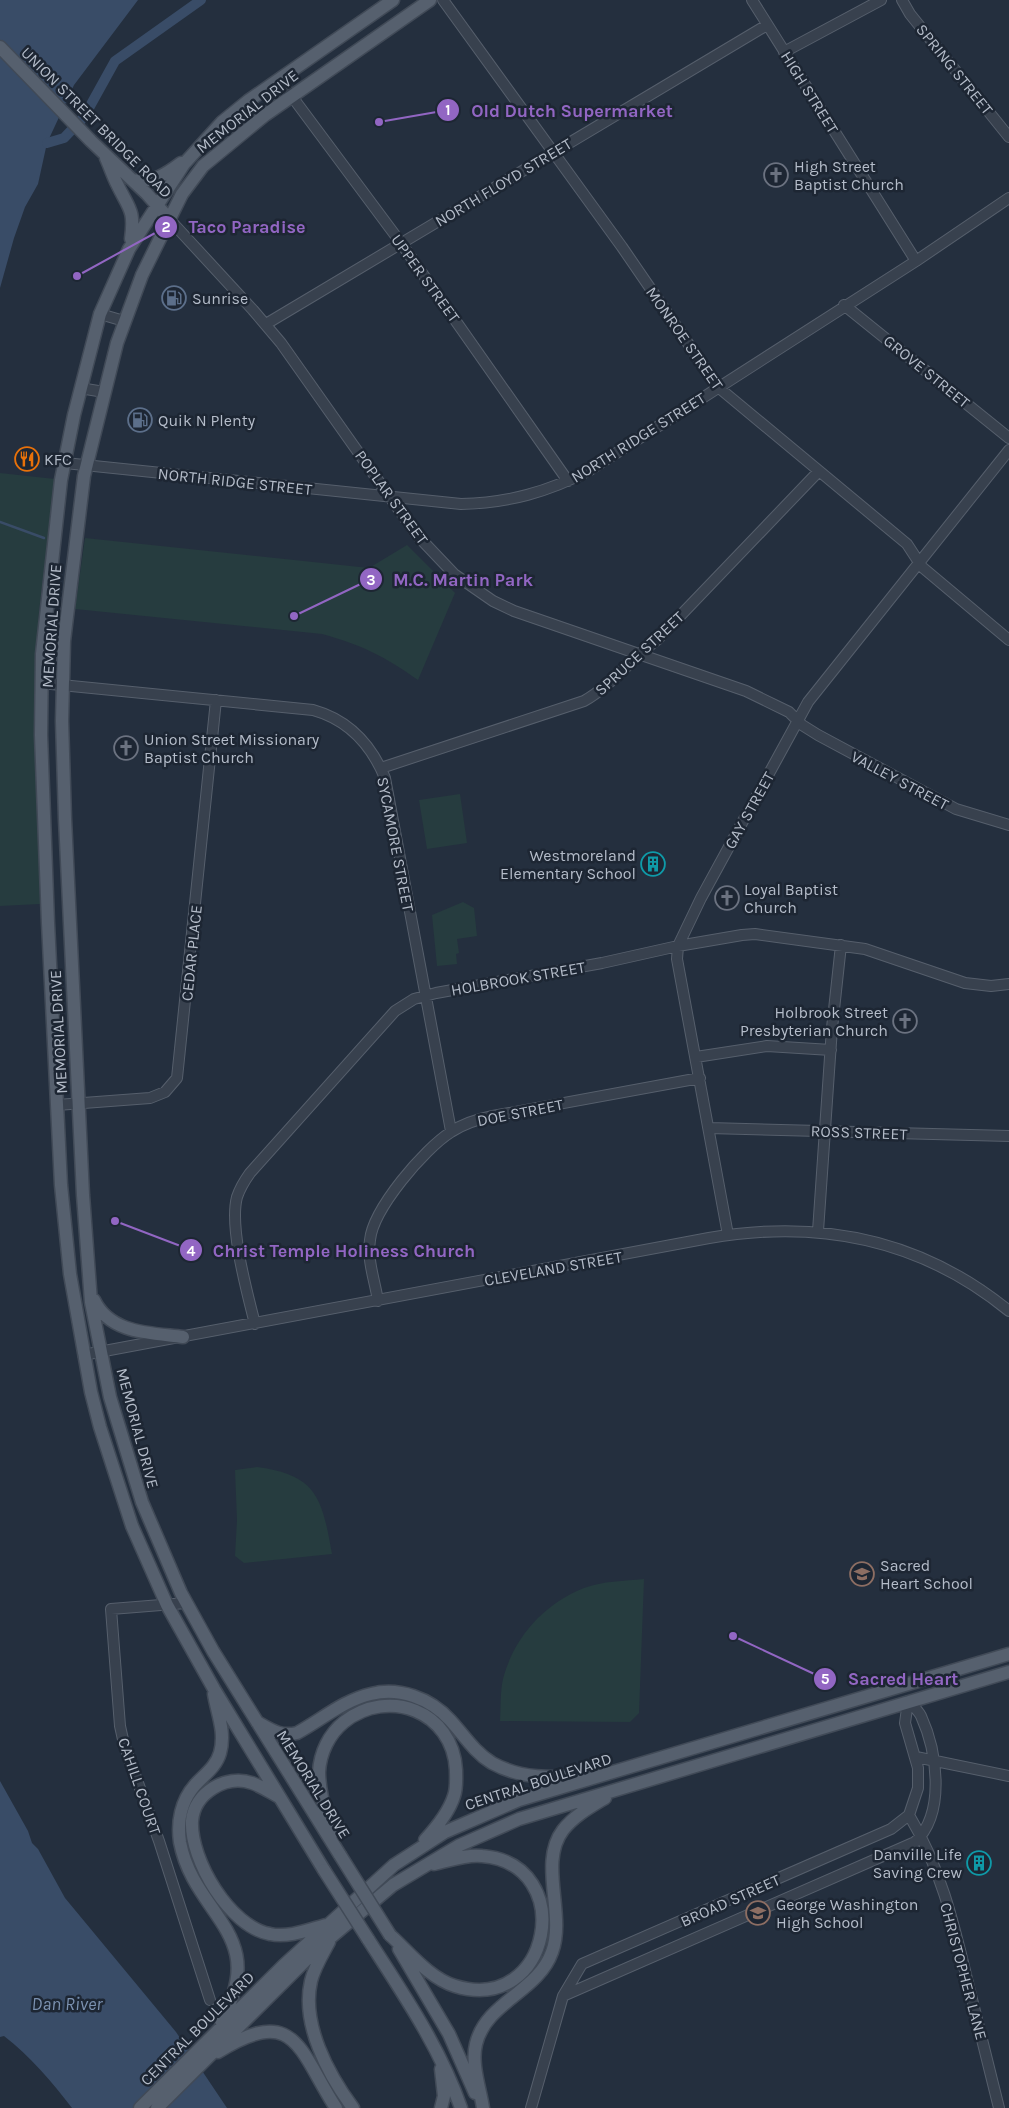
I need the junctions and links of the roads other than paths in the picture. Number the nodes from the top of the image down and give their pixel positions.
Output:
1 (393, 0) edge
2 (430, 0) edge
3 (443, 0) edge
4 (752, 0) edge
5 (881, 0) edge
6 (902, 0) edge
7 (767, 24) junction
8 (0, 47) edge
9 (784, 52) junction
10 (278, 79) junction
11 (291, 96) junction
12 (1009, 137) edge
13 (103, 152) junction
14 (553, 152) junction
15 (191, 156) junction
16 (132, 180) junction
17 (1009, 198) edge
18 (156, 204) junction
19 (170, 220) junction
20 (401, 243) junction
21 (130, 246) junction
22 (916, 260) junction
23 (844, 305) junction
24 (100, 314) junction
25 (124, 321) junction
26 (266, 324) junction
27 (718, 387) junction
28 (80, 388) junction
29 (104, 392) junction
30 (1009, 438) edge
31 (1009, 450) edge
32 (65, 463) junction
33 (86, 465) junction
34 (818, 471) junction
35 (568, 481) junction
36 (393, 499) junction
37 (919, 563) junction
38 (1009, 640) edge
39 (640, 653) junction
40 (41, 683) junction
41 (62, 685) junction
42 (216, 700) junction
43 (798, 720) junction
44 (381, 768) junction
45 (1009, 825) edge
46 (841, 944) junction
47 (678, 946) junction
48 (1009, 984) edge
49 (424, 995) junction
50 (831, 1050) junction
51 (696, 1057) junction
52 (700, 1078) junction
53 (78, 1102) junction
54 (57, 1105) junction
55 (709, 1128) junction
56 (451, 1131) junction
57 (826, 1131) junction
58 (1009, 1136) edge
59 (818, 1231) junction
60 (728, 1235) junction
61 (90, 1293) junction
62 (378, 1300) junction
63 (1009, 1311) edge
64 (255, 1324) junction
65 (184, 1337) junction
66 (101, 1352) junction
67 (83, 1355) junction
68 (186, 1603) junction
69 (167, 1605) junction
70 (1009, 1654) edge
71 (1009, 1672) edge
72 (214, 1689) junction
73 (908, 1701) junction
74 (256, 1722) junction
75 (916, 1757) junction
76 (934, 1760) junction
77 (604, 1775) junction
78 (1009, 1776) edge
79 (620, 1789) junction
80 (280, 1798) junction
81 (909, 1815) junction
82 (922, 1836) junction
83 (336, 1850) junction
84 (416, 1850) junction
85 (419, 1868) junction
86 (330, 1930) junction
87 (390, 1934) junction
88 (563, 1996) junction
89 (210, 2000) dead end
90 (215, 2032) junction
91 (440, 2059) junction
92 (201, 2062) junction
93 (140, 2108) edge
94 (157, 2108) edge
95 (336, 2108) edge
96 (353, 2108) edge
97 (441, 2108) edge
98 (461, 2108) edge
99 (482, 2108) edge
100 (531, 2108) edge
101 (999, 2108) edge

1 - 10 main road, MEMORIAL DRIVE
2 - 11 main road, MEMORIAL DRIVE
3 - 14 street, MONROE STREET
4 - 7 street, HIGH STREET
5 - 9 street
6 - 12 street, SPRING STREET
7 - 9 street, HIGH STREET
7 - 14 street, NORTH FLOYD STREET
8 - 13 main road, UNION STREET BRIDGE ROAD
9 - 22 street, HIGH STREET
10 - 11 street, UPPER STREET
10 - 15 main road, MEMORIAL DRIVE
11 - 19 main road, MEMORIAL DRIVE
11 - 20 street, UPPER STREET
13 - 16 main road, UNION STREET BRIDGE ROAD
13 - 21 main road
14 - 20 street, NORTH FLOYD STREET
14 - 27 street, MONROE STREET
15 - 16 main road
15 - 18 main road, MEMORIAL DRIVE
16 - 18 main road, UNION STREET BRIDGE ROAD
17 - 22 street, NORTH RIDGE STREET
18 - 19 main road, UNION STREET BRIDGE ROAD
18 - 21 main road, MEMORIAL DRIVE
19 - 25 main road, MEMORIAL DRIVE
19 - 26 street, POPLAR STREET
20 - 26 street, NORTH FLOYD STREET
20 - 35 street, UPPER STREET
21 - 24 main road, MEMORIAL DRIVE
22 - 23 street, NORTH RIDGE STREET
23 - 27 street, NORTH RIDGE STREET
23 - 30 street, GROVE STREET
24 - 25 street
24 - 28 main road, MEMORIAL DRIVE
25 - 29 main road, MEMORIAL DRIVE
26 - 36 street, POPLAR STREET
27 - 34 street, MONROE STREET
27 - 35 street, NORTH RIDGE STREET
28 - 29 street
28 - 32 main road, MEMORIAL DRIVE
29 - 33 main road, MEMORIAL DRIVE
31 - 37 street, GAY STREET
32 - 33 street, NORTH RIDGE STREET
32 - 40 main road, MEMORIAL DRIVE
33 - 36 street, NORTH RIDGE STREET
33 - 41 main road, MEMORIAL DRIVE
34 - 37 street, MONROE STREET
34 - 39 street, SPRUCE STREET
35 - 36 street, NORTH RIDGE STREET
36 - 39 street, POPLAR STREET
37 - 38 street, MONROE STREET
37 - 43 street, GAY STREET
39 - 43 street, POPLAR STREET
39 - 44 street, SPRUCE STREET
40 - 41 street, SYCAMORE STREET
40 - 54 main road, MEMORIAL DRIVE
41 - 42 street, SYCAMORE STREET
41 - 53 main road, MEMORIAL DRIVE
42 - 44 street, SYCAMORE STREET
42 - 53 street, CEDAR PLACE
43 - 45 street, VALLEY STREET
43 - 47 street, GAY STREET
44 - 49 street, SYCAMORE STREET
46 - 47 street, HOLBROOK STREET
46 - 48 street, HOLBROOK STREET
46 - 50 street
47 - 49 street, HOLBROOK STREET
47 - 51 street, GAY STREET
49 - 56 street, SYCAMORE STREET
49 - 64 street, HOLBROOK STREET
50 - 51 street
50 - 57 street
51 - 52 street, GAY STREET
52 - 55 street, GAY STREET
52 - 56 street, DOE STREET
53 - 54 street, CEDAR PLACE
53 - 61 main road, MEMORIAL DRIVE
54 - 67 main road, MEMORIAL DRIVE
55 - 57 street, ROSS STREET
55 - 60 street, GAY STREET
56 - 62 street, DOE STREET
57 - 58 street, ROSS STREET
57 - 59 street
59 - 60 street, CLEVELAND STREET
59 - 63 street, CLEVELAND STREET
60 - 62 street, CLEVELAND STREET
61 - 65 main road
61 - 66 main road, MEMORIAL DRIVE
62 - 64 street, CLEVELAND STREET
64 - 65 street, CLEVELAND STREET
65 - 66 street, CLEVELAND STREET
66 - 67 street, CLEVELAND STREET
66 - 68 main road, MEMORIAL DRIVE
67 - 69 main road, MEMORIAL DRIVE
68 - 69 street, CAHILL COURT
68 - 74 main road, MEMORIAL DRIVE
69 - 72 main road, MEMORIAL DRIVE
69 - 89 street, CAHILL COURT
70 - 77 main road, CENTRAL BOULEVARD
71 - 73 main road, CENTRAL BOULEVARD
72 - 80 main road, MEMORIAL DRIVE
72 - 90 main road
73 - 75 street
73 - 76 street
73 - 79 main road, CENTRAL BOULEVARD
74 - 77 main road
74 - 83 main road, MEMORIAL DRIVE
75 - 76 street
75 - 81 street
76 - 78 street
76 - 82 street
77 - 84 main road, CENTRAL BOULEVARD
79 - 85 main road, CENTRAL BOULEVARD
79 - 99 main road
80 - 86 main road
80 - 91 main road, MEMORIAL DRIVE, bridge
81 - 82 street, CHRISTOPHER LANE
81 - 88 street, BROAD STREET
82 - 88 street, BROAD STREET
82 - 101 street, CHRISTOPHER LANE
83 - 84 main road
83 - 87 main road, MEMORIAL DRIVE, bridge
84 - 86 main road, CENTRAL BOULEVARD
85 - 86 main road, CENTRAL BOULEVARD
85 - 87 main road
86 - 90 main road, CENTRAL BOULEVARD
86 - 92 main road, CENTRAL BOULEVARD
86 - 96 main road
87 - 99 main road, MEMORIAL DRIVE
88 - 100 street, BROAD STREET
90 - 93 main road, CENTRAL BOULEVARD
91 - 97 main road
91 - 98 main road, MEMORIAL DRIVE
92 - 94 main road, CENTRAL BOULEVARD
92 - 95 main road

